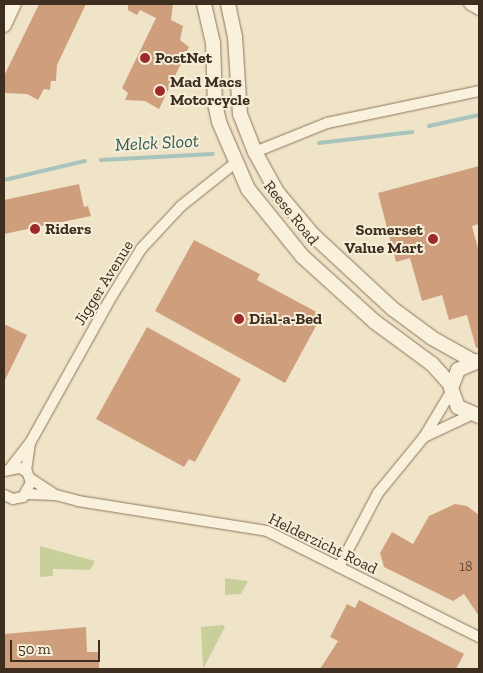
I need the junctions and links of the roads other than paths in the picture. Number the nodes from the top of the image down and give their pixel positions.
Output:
1 (14, 4) edge
2 (204, 4) edge
3 (228, 4) edge
4 (469, 4) edge
5 (479, 10) edge
6 (4, 25) edge
7 (479, 92) edge
8 (255, 152) junction
9 (235, 163) junction
10 (476, 361) edge
11 (451, 388) junction
12 (475, 416) edge
13 (424, 437) junction
14 (30, 443) junction
15 (6, 470) edge
16 (28, 475) junction
17 (27, 494) junction
18 (4, 495) edge
19 (56, 495) junction
20 (339, 566) junction
21 (479, 638) edge

1 - 6 street
2 - 9 street, Reese Road
3 - 8 street, Reese Road
4 - 5 street
7 - 8 street
8 - 10 street, Reese Road
9 - 11 street, Reese Road
9 - 14 street, Jigger Avenue
10 - 11 street
11 - 12 street, Reese Road
11 - 13 street
12 - 13 street
13 - 20 street
14 - 15 street, Jigger Avenue
14 - 16 street, Jigger Avenue
15 - 16 street, Helderzicht Road
16 - 17 street, Jigger Avenue
16 - 19 street, Helderzicht Road
17 - 18 street, Helderzicht Road
17 - 19 street, Helderzicht Road
19 - 20 street, Helderzicht Road
20 - 21 street, Helderzicht Road

